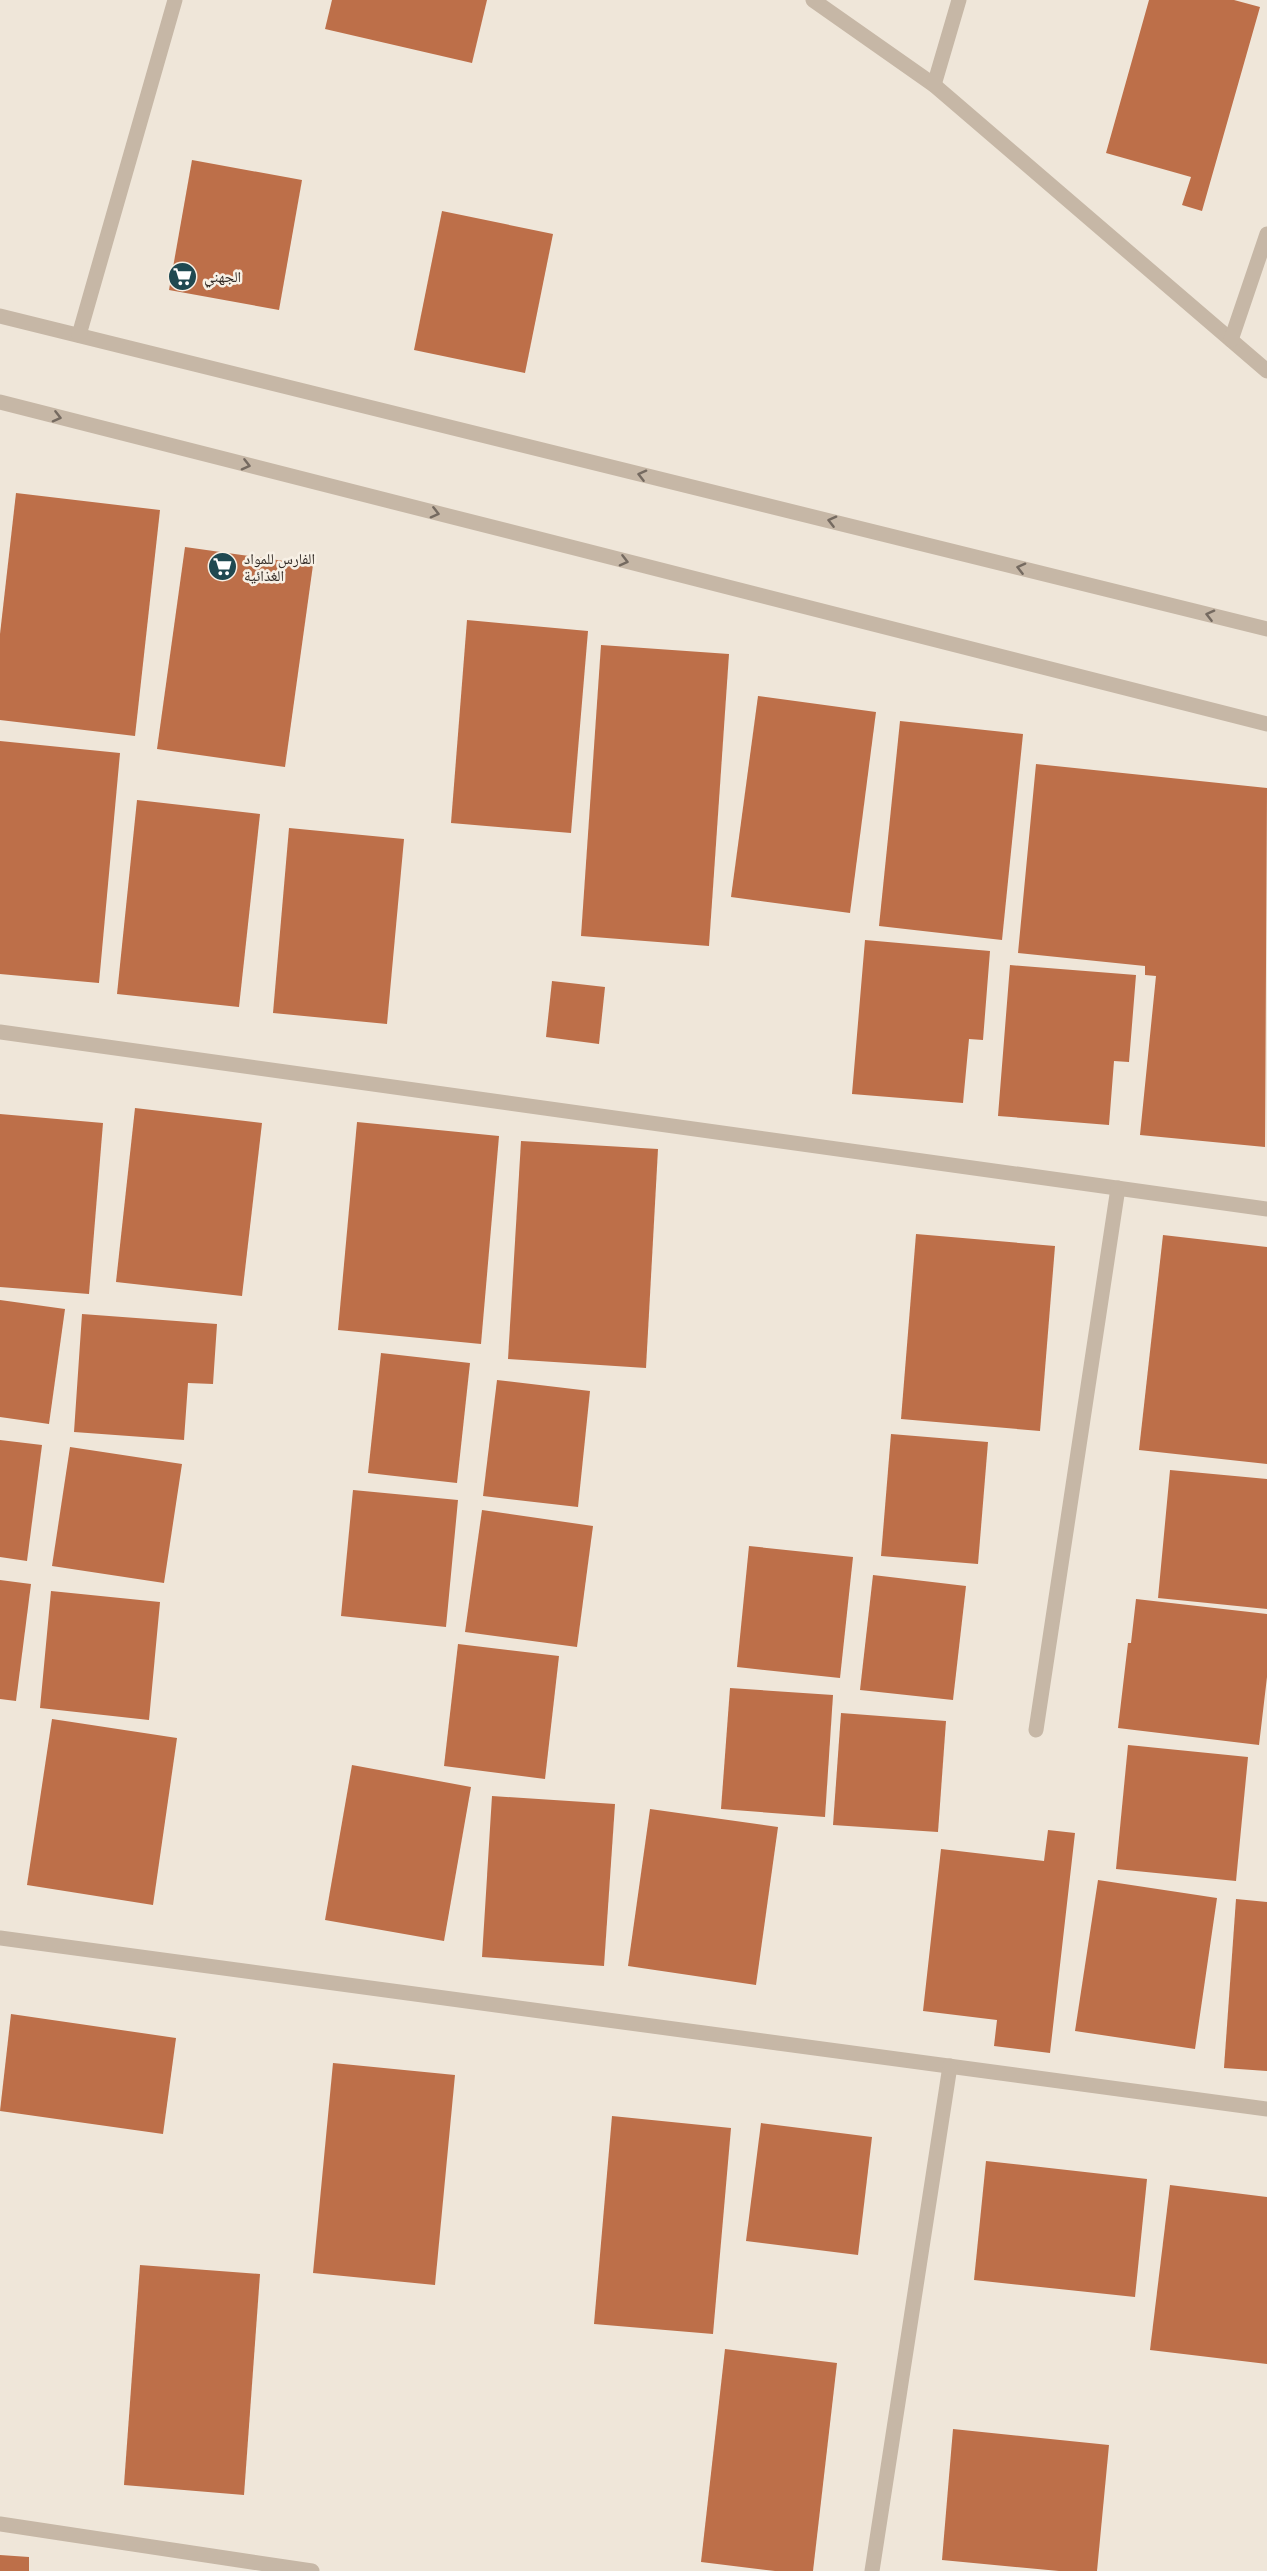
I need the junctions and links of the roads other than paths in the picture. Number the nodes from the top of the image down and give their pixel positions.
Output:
1 (175, 0) edge
2 (813, 0) edge
3 (960, 0) edge
4 (934, 85) junction
5 (1267, 234) edge
6 (0, 316) edge
7 (79, 335) junction
8 (1231, 340) junction
9 (1267, 371) edge
10 (0, 402) edge
11 (1267, 629) edge
12 (1267, 724) edge
13 (0, 1032) edge
14 (1118, 1188) junction
15 (1267, 1209) edge
16 (1036, 1730) dead end
17 (0, 1938) edge
18 (950, 2066) junction
19 (1267, 2109) edge
20 (0, 2524) edge
21 (312, 2571) edge
22 (872, 2571) edge

1 - 7 street
2 - 4 street
3 - 4 street
4 - 8 street
5 - 8 street
6 - 7 street
11 -> 7 street
8 - 9 street
10 -> 12 street
13 - 14 street
14 - 15 street
14 - 16 street
17 - 18 street
18 - 19 street
18 - 22 street
20 - 21 street

